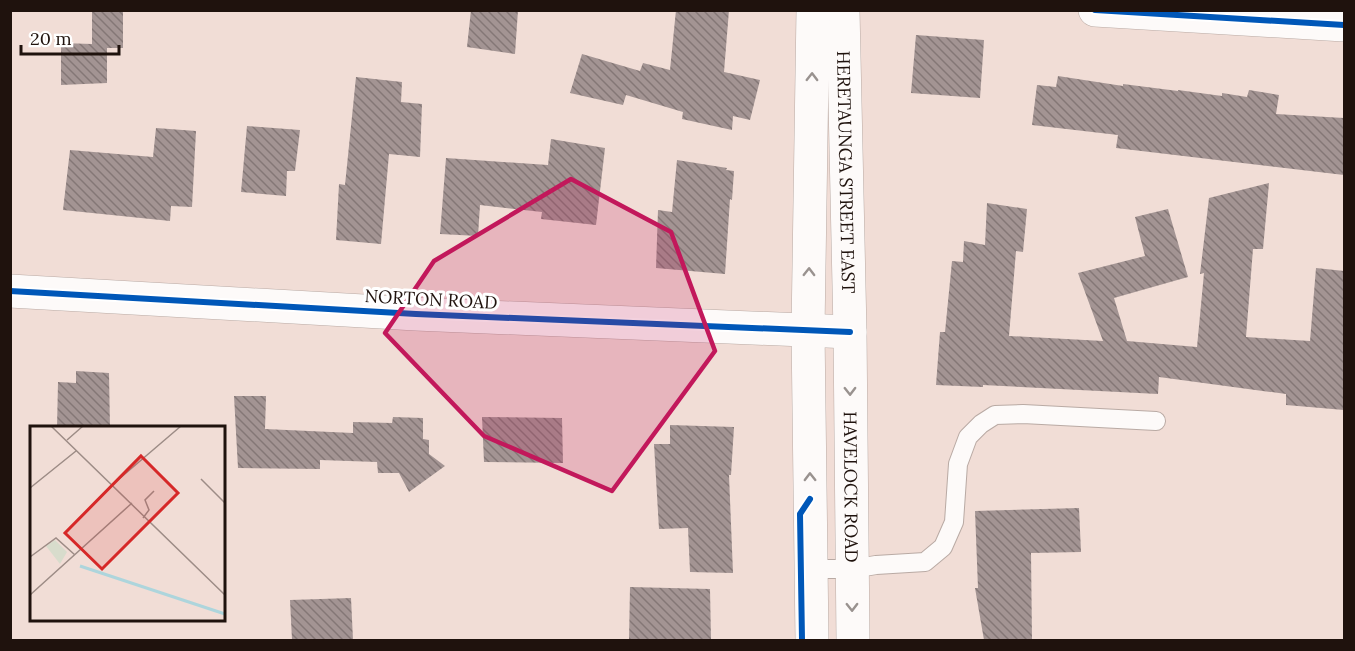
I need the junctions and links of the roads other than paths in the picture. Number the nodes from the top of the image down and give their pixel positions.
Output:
1 (813, 10) edge
2 (843, 10) edge
3 (1095, 10) edge
4 (1344, 25) edge
5 (10, 291) edge
6 (808, 330) junction
7 (850, 332) junction
8 (1156, 422) dead end
9 (811, 569) junction
10 (852, 569) junction
11 (812, 640) edge
12 (853, 640) edge

6 -> 1 main road, HERETAUNGA STREET EAST
2 - 7 main road, HERETAUNGA STREET EAST
3 - 4 main road
5 - 6 main road, NORTON ROAD
6 - 7 main road, NORTON ROAD
9 -> 6 main road
7 -> 10 main road, HAVELOCK ROAD
8 - 10 lane
9 - 10 lane
9 - 11 main road
10 -> 12 main road, HAVELOCK ROAD

